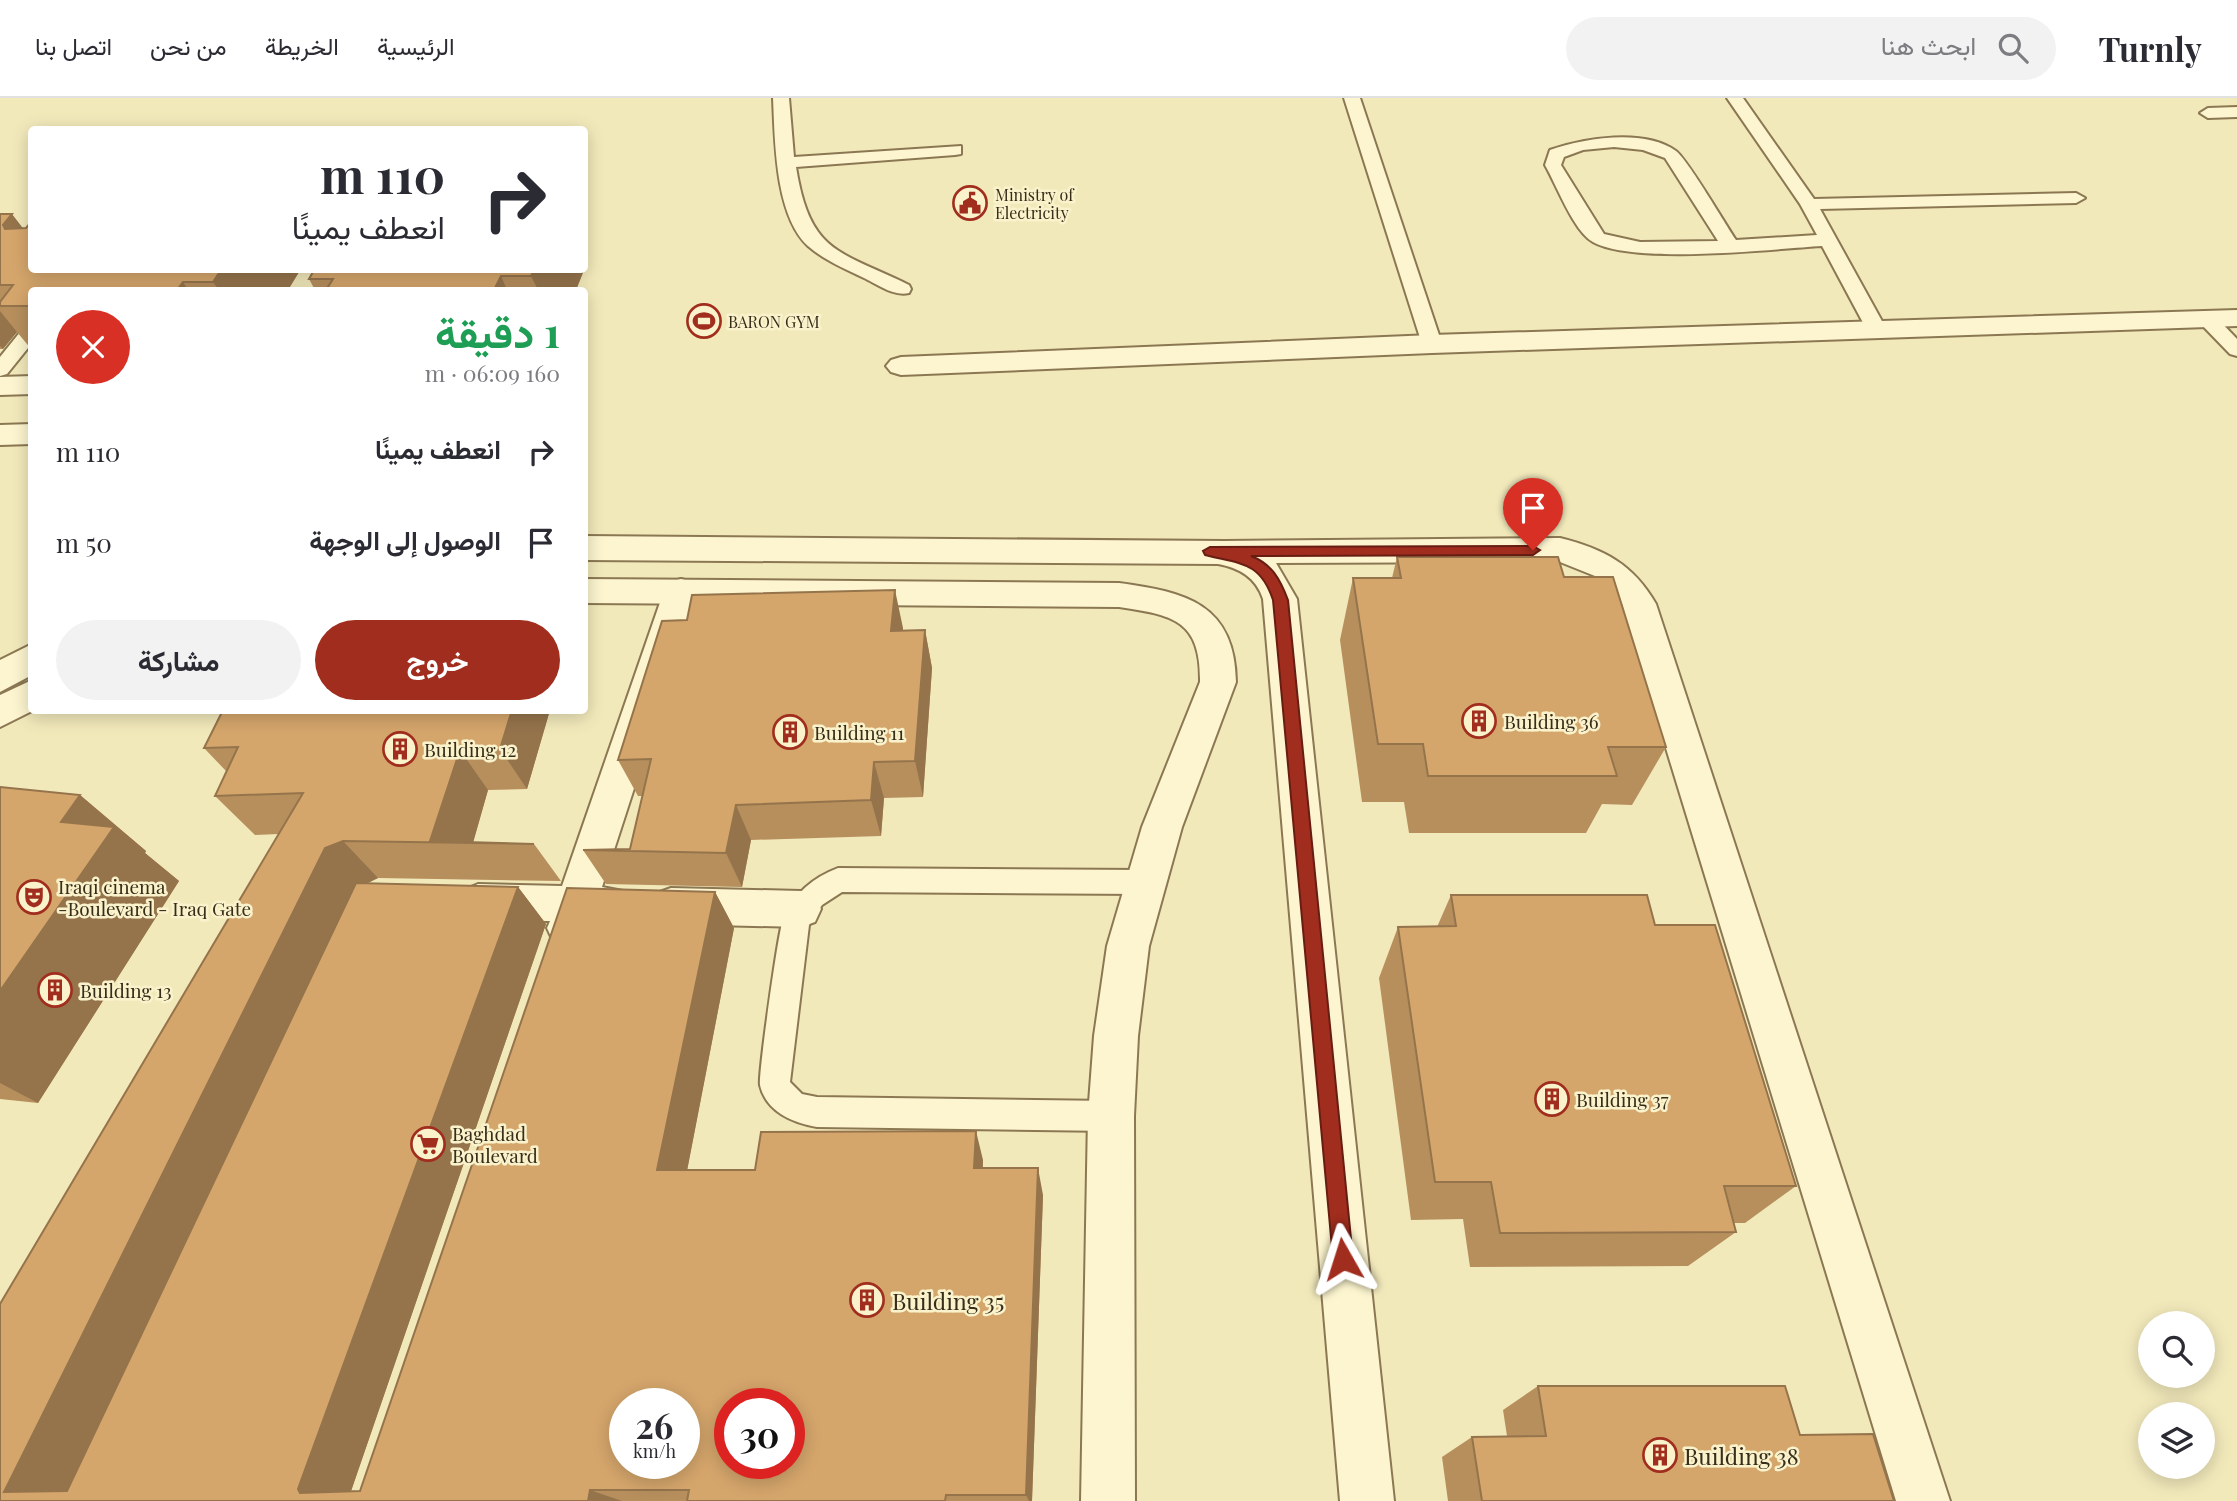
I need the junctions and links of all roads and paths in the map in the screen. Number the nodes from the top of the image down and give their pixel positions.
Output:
1 (781, 98) edge
2 (1352, 98) edge
3 (1735, 98) edge
4 (2237, 112) edge
5 (2208, 113) dead end
6 (955, 150) dead end
7 (785, 163) junction
8 (2076, 198) dead end
9 (1809, 204) junction
10 (1828, 240) junction
11 (1729, 244) junction
12 (902, 289) dead end
13 (2237, 318) edge
14 (2207, 319) junction
15 (1878, 332) junction
16 (28, 335) edge
17 (1432, 344) junction
18 (2237, 350) edge
19 (901, 366) dead end
20 (0, 369) edge
21 (28, 385) edge
22 (0, 386) edge
23 (28, 434) edge
24 (0, 435) edge
25 (588, 548) edge
26 (1210, 551) junction
27 (588, 591) edge
28 (681, 591) junction
29 (28, 660) edge
30 (0, 678) edge
31 (28, 696) edge
32 (0, 713) edge
33 (1144, 882) junction
34 (444, 901) edge
35 (576, 904) junction
36 (801, 909) junction
37 (554, 971) edge
38 (1111, 1116) junction
39 (1108, 1501) edge
40 (1367, 1501) edge
41 (1923, 1501) edge

1 - 7 lane
2 - 17 lane
3 - 9 lane
4 - 5 lane
6 - 7 lane
7 - 12 lane
8 - 9 lane
9 - 10 lane
10 - 11 lane
10 - 15 lane
11 - 11 lane
13 - 14 street
14 - 15 street
14 - 18 lane
15 - 17 street
16 - 20 lane
17 - 19 street
21 - 22 street
23 - 24 street
25 - 26 street
26 - 40 street
26 - 41 street
27 - 28 street
28 - 33 street
28 - 35 street
29 - 30 street
31 - 32 street
33 - 36 lane
33 - 38 street
34 - 35 street
35 - 36 street
35 - 37 street
36 - 38 lane
38 - 39 street

